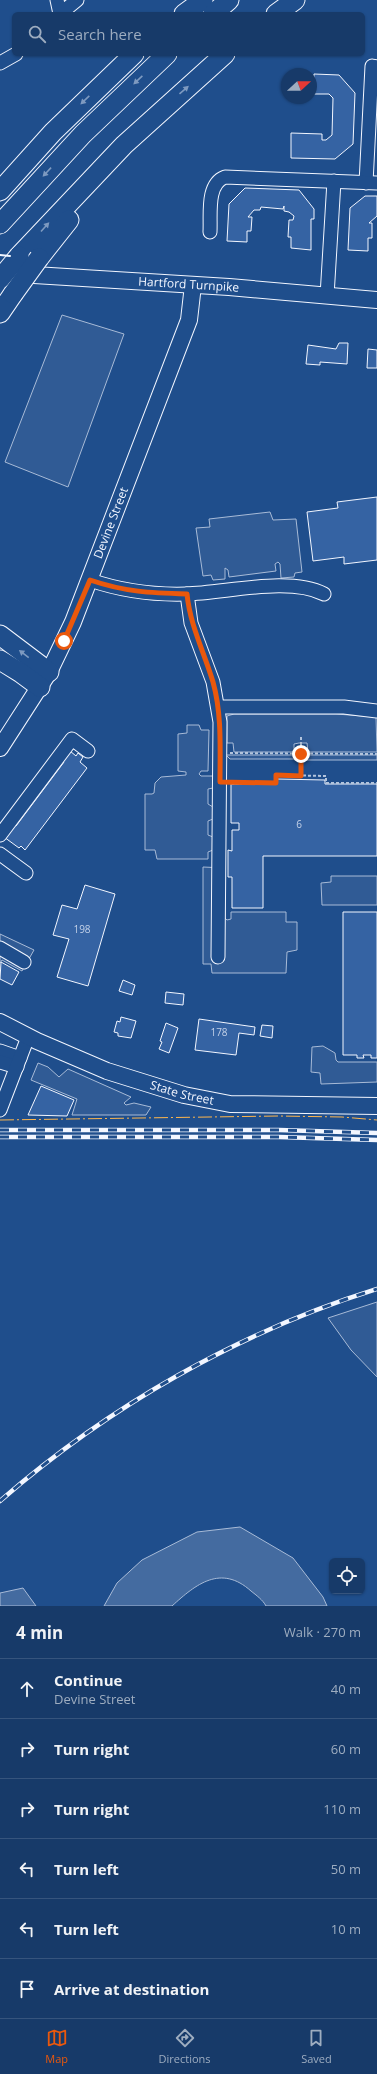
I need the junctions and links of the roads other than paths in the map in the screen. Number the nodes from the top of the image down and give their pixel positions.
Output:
1 (57, 0) edge
2 (77, 0) edge
3 (203, 0) edge
4 (229, 0) edge
5 (295, 0) edge
6 (60, 12) edge
7 (62, 12) edge
8 (187, 12) edge
9 (215, 12) edge
10 (279, 12) edge
11 (12, 56) edge
12 (132, 56) edge
13 (165, 56) edge
14 (223, 56) edge
15 (0, 63) edge
16 (377, 67) edge
17 (124, 145) junction
18 (334, 181) junction
19 (372, 183) edge
20 (0, 191) edge
21 (0, 224) edge
22 (210, 232) dead end
23 (0, 272) edge
24 (0, 279) edge
25 (193, 285) junction
26 (327, 296) junction
27 (377, 300) edge
28 (0, 313) edge
29 (90, 580) junction
30 (187, 594) junction
31 (324, 594) dead end
32 (0, 635) edge
33 (0, 660) edge
34 (44, 679) junction
35 (218, 707) junction
36 (377, 710) edge
37 (0, 748) edge
38 (88, 751) dead end
39 (0, 835) edge
40 (0, 854) edge
41 (26, 873) dead end
42 (0, 948) edge
43 (218, 957) dead end
44 (24, 962) dead end
45 (0, 1022) edge
46 (28, 1036) junction
47 (0, 1051) edge
48 (0, 1062) edge
49 (18, 1063) junction
50 (5, 1085) edge
51 (377, 1106) edge
52 (0, 1110) edge

1 - 6 street
2 - 7 street
3 - 8 highway
4 - 9 highway
5 - 10 highway
11 - 15 street
12 -> 20 highway
13 -> 21 highway
17 -> 14 highway
16 - 19 street
24 -> 17 highway, bridge
17 - 28 highway, bridge
18 - 19 street
18 - 22 street
18 - 26 street
23 - 25 main road, Hartford Turnpike
25 - 26 main road, Hartford Turnpike
25 - 29 main road, Devine Street
26 - 27 main road, Hartford Turnpike
29 - 30 street
29 - 34 main road, Devine Street
30 - 31 street
30 - 35 street
34 -> 32 highway
33 - 34 highway
34 - 37 main road, Devine Street
35 - 36 street
35 - 43 street
38 - 39 street
40 - 41 street
42 - 44 street
45 - 46 main road, State Street
46 - 49 street
46 - 51 main road, State Street
47 - 49 street
48 - 49 street
49 - 50 street
50 - 52 street

